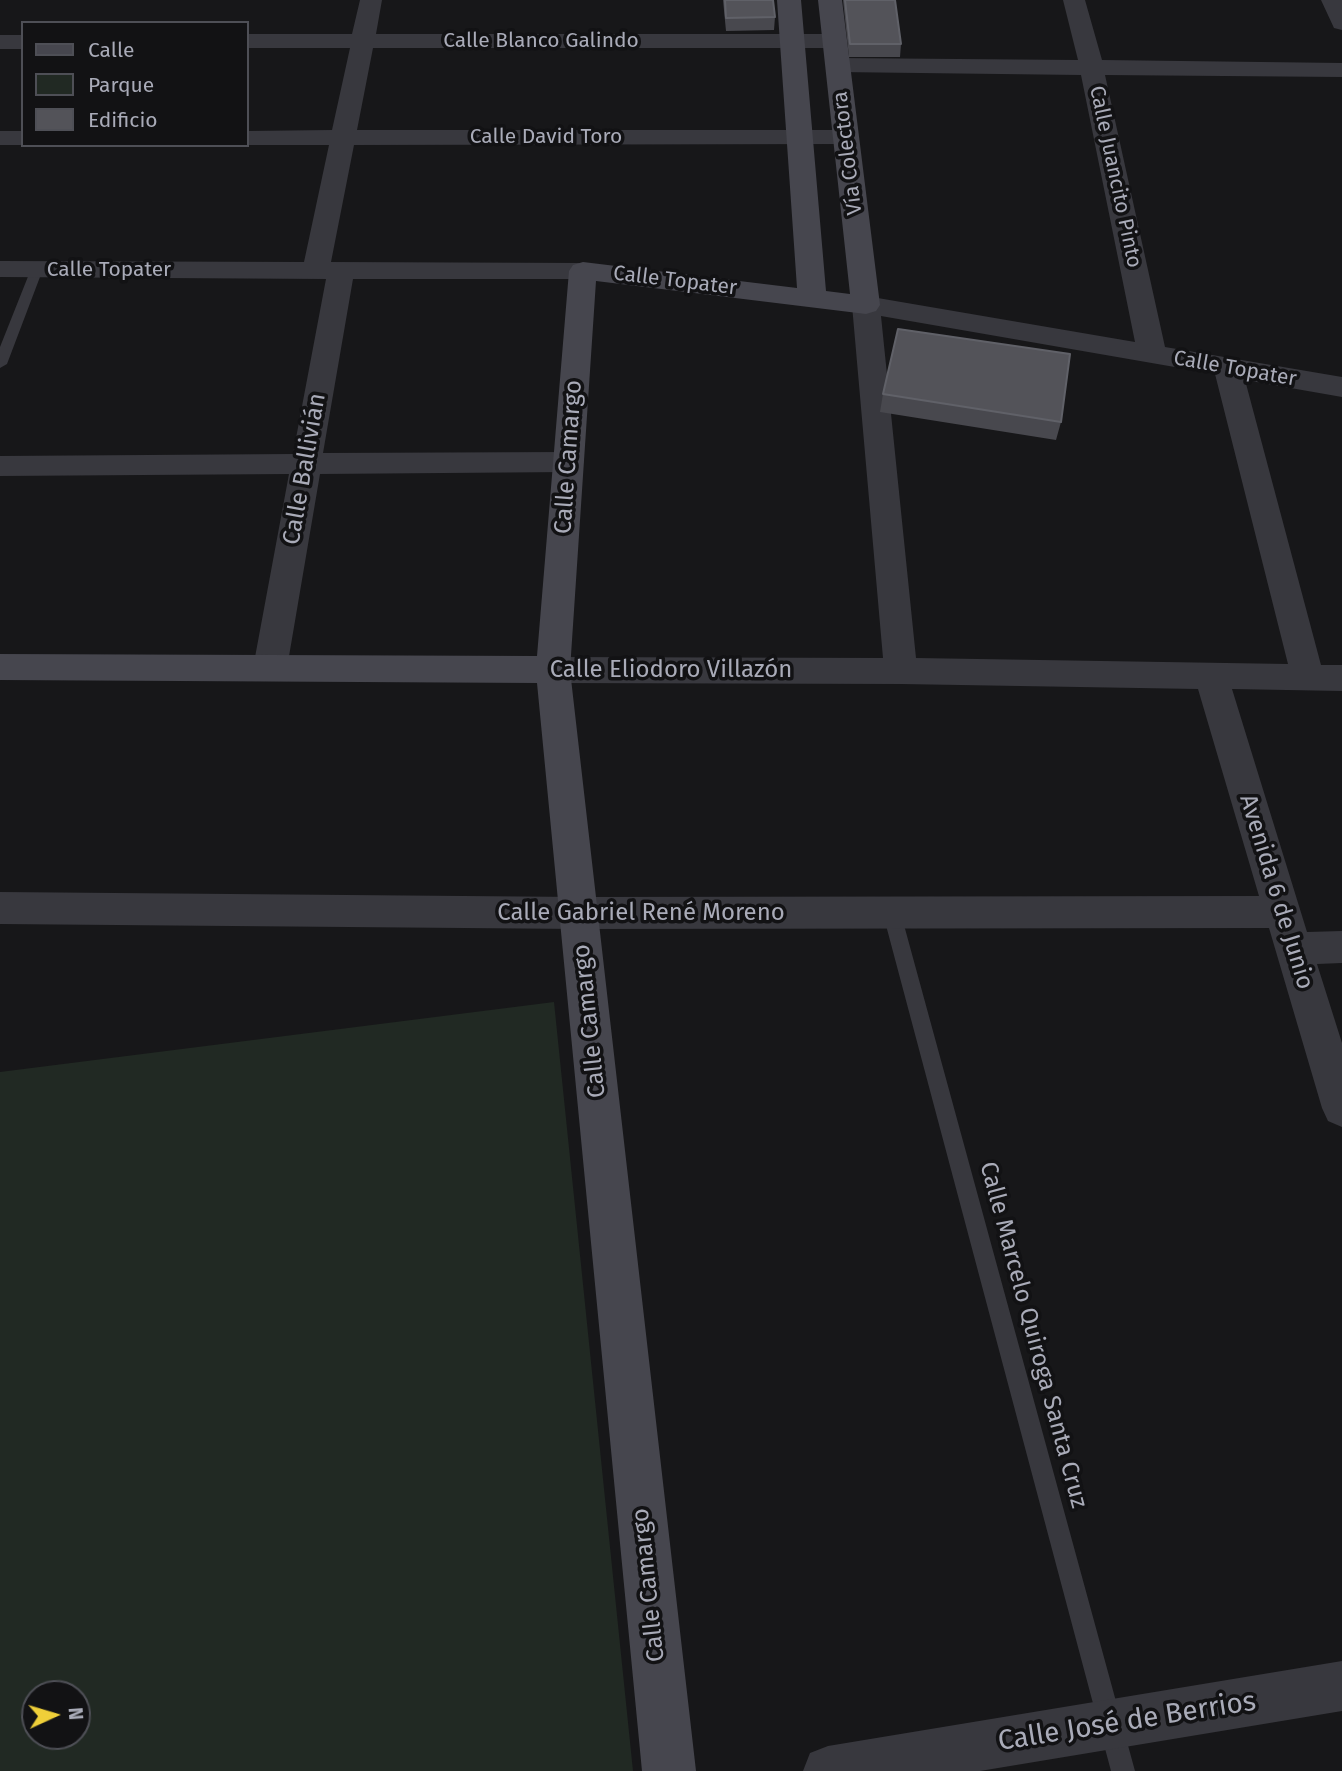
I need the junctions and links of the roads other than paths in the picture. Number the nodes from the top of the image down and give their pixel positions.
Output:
1 (371, 0) edge
2 (789, 0) edge
3 (830, 0) edge
4 (1074, 0) edge
5 (1332, 0) edge
6 (1342, 23) edge
7 (248, 41) edge
8 (362, 41) junction
9 (793, 41) junction
10 (0, 42) edge
11 (21, 42) edge
12 (836, 53) junction
13 (1092, 68) junction
14 (1342, 71) edge
15 (800, 137) junction
16 (846, 137) junction
17 (0, 138) edge
18 (21, 138) edge
19 (248, 138) edge
20 (343, 138) junction
21 (0, 269) edge
22 (37, 270) junction
23 (328, 270) junction
24 (583, 271) junction
25 (812, 297) junction
26 (866, 305) junction
27 (1152, 354) junction
28 (0, 363) edge
29 (1227, 367) junction
30 (1342, 387) edge
31 (569, 462) junction
32 (306, 463) junction
33 (0, 466) edge
34 (0, 667) edge
35 (270, 668) junction
36 (553, 670) junction
37 (901, 671) junction
38 (1211, 676) junction
39 (1333, 680) edge
40 (0, 908) edge
41 (1281, 912) junction
42 (579, 913) junction
43 (892, 914) junction
44 (1342, 947) edge
45 (1293, 949) junction
46 (1342, 1108) edge
47 (1342, 1686) edge
48 (1110, 1725) junction
49 (669, 1771) edge
50 (828, 1771) edge
51 (1123, 1771) edge

1 - 8 street, Calle Ballivián
2 - 9 main road, Vía Colectora
3 - 12 main road, Vía Colectora
4 - 13 street, Calle Juancito Pinto
5 - 6 street
7 - 8 street, Calle Blanco Galindo
8 - 9 street, Calle Blanco Galindo
8 - 20 street, Calle Ballivián
9 - 12 street, Calle Blanco Galindo
9 - 15 main road, Vía Colectora
10 - 11 street
12 - 13 street, Calle Blanco Galindo
12 - 16 main road, Vía Colectora
13 - 14 street, Calle Blanco Galindo
13 - 27 street, Calle Juancito Pinto
15 - 16 street, Calle David Toro
15 - 20 street, Calle David Toro
15 - 25 main road, Vía Colectora
16 - 26 main road, Vía Colectora
17 - 18 street
19 - 20 street, Calle David Toro
20 - 23 street, Calle Ballivián
21 - 22 street, Calle Topater
22 - 23 street, Calle Topater
22 - 28 lane
23 - 24 street, Calle Topater
23 - 32 street, Calle Ballivián
24 - 25 main road, Calle Topater
24 - 31 main road, Calle Camargo
25 - 26 main road, Calle Topater
26 - 27 street, Calle Topater
26 - 37 street
27 - 29 street, Calle Topater
29 - 30 street, Calle Topater
29 - 39 street
31 - 32 street
31 - 36 main road, Calle Camargo
32 - 33 street
32 - 35 street, Calle Ballivián
34 - 35 main road, Calle Eliodoro Villazón
35 - 36 main road, Calle Eliodoro Villazón
36 - 37 street, Calle Eliodoro Villazón
36 - 42 main road, Calle Camargo
37 - 38 street, Calle Eliodoro Villazón
38 - 39 street, Calle Eliodoro Villazón
38 - 41 street, Avenida 6 de Junio
40 - 42 street, Calle Gabriel René Moreno
41 - 43 street, Calle Gabriel René Moreno
41 - 45 street, Avenida 6 de Junio
42 - 43 street, Calle Gabriel René Moreno
42 - 49 main road, Calle Camargo
43 - 48 lane, Calle Marcelo Quiroga Santa Cruz
44 - 45 street
45 - 46 street, Avenida 6 de Junio
47 - 48 street, Calle José de Berrios
48 - 50 street, Calle José de Berrios
48 - 51 lane, Calle Marcelo Quiroga Santa Cruz

